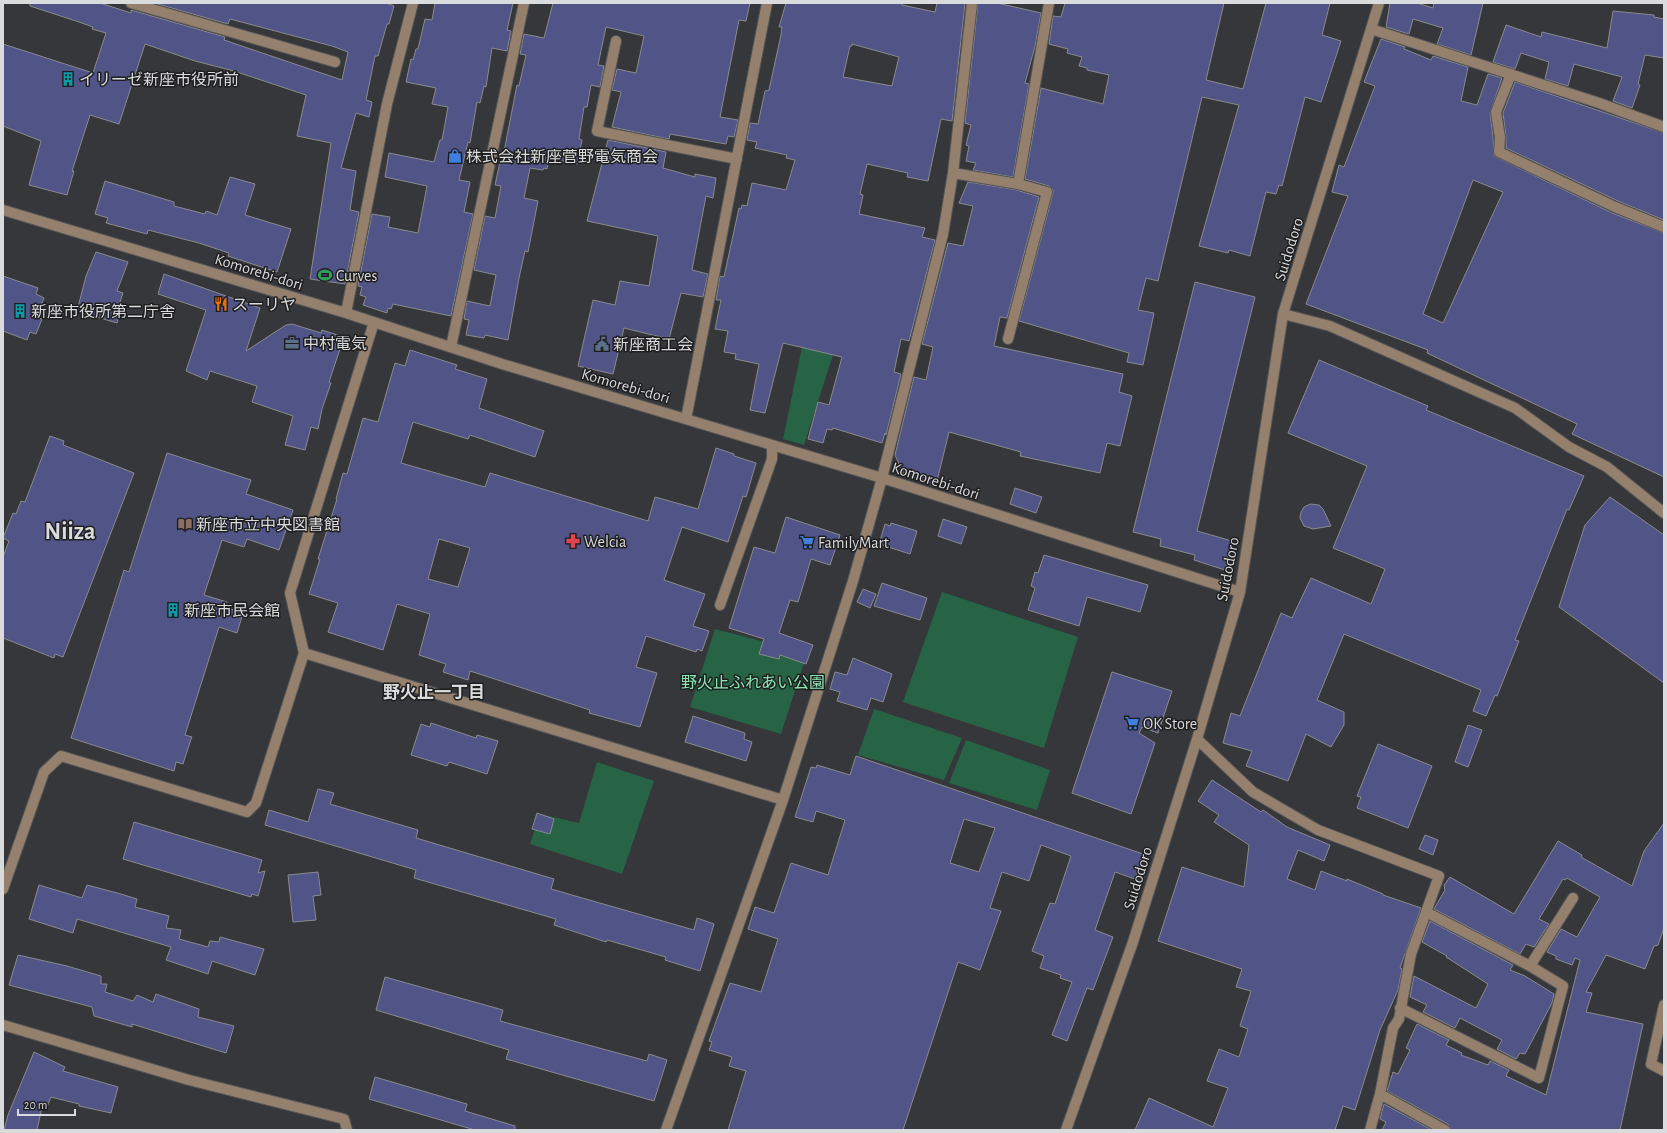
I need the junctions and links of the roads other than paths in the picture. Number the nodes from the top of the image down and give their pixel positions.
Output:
1 (131, 3) edge
2 (413, 3) edge
3 (524, 3) edge
4 (767, 3) edge
5 (972, 3) edge
6 (1049, 3) edge
7 (1378, 3) edge
8 (1371, 29) junction
9 (616, 42) dead end
10 (335, 62) dead end
11 (1511, 74) junction
12 (1664, 127) edge
13 (737, 159) junction
14 (953, 173) junction
15 (1018, 184) junction
16 (3, 210) edge
17 (1664, 227) edge
18 (346, 313) junction
19 (1283, 314) junction
20 (374, 322) junction
21 (1008, 338) dead end
22 (450, 347) junction
23 (686, 419) junction
24 (772, 446) junction
25 (882, 478) junction
26 (1664, 513) edge
27 (1240, 592) junction
28 (720, 605) dead end
29 (304, 653) junction
30 (1197, 739) junction
31 (783, 800) junction
32 (3, 889) edge
33 (1572, 898) dead end
34 (1426, 912) junction
35 (1530, 966) junction
36 (1664, 1004) edge
37 (1400, 1008) junction
38 (3, 1025) edge
39 (1664, 1071) edge
40 (1380, 1094) junction
41 (347, 1130) edge
42 (666, 1130) edge
43 (1066, 1130) edge
44 (1370, 1130) edge
45 (1445, 1130) edge

1 - 10 street
2 - 18 street
3 - 22 street
4 - 13 street
5 - 14 street
6 - 15 street
7 - 8 street, Suidodoro
8 - 11 street
8 - 19 street, Suidodoro
9 - 13 street
11 - 12 street
11 - 17 street
13 - 23 street
14 - 15 street
14 - 25 street
15 - 21 street
16 - 18 street, Komorebi-dori
18 - 20 street, Komorebi-dori
19 - 26 street
19 - 27 street, Suidodoro
20 - 22 street, Komorebi-dori
20 - 29 street
22 - 23 street, Komorebi-dori
23 - 24 street, Komorebi-dori
24 - 25 street, Komorebi-dori
24 - 28 street
25 - 27 street, Komorebi-dori
25 - 31 street
27 - 30 street, Suidodoro
29 - 31 street
29 - 32 street
30 - 34 street
30 - 43 street, Suidodoro
31 - 42 street
33 - 35 street
34 - 35 street
34 - 37 street
35 - 37 street
36 - 39 street
37 - 40 street
38 - 41 street
40 - 44 street
40 - 45 street

